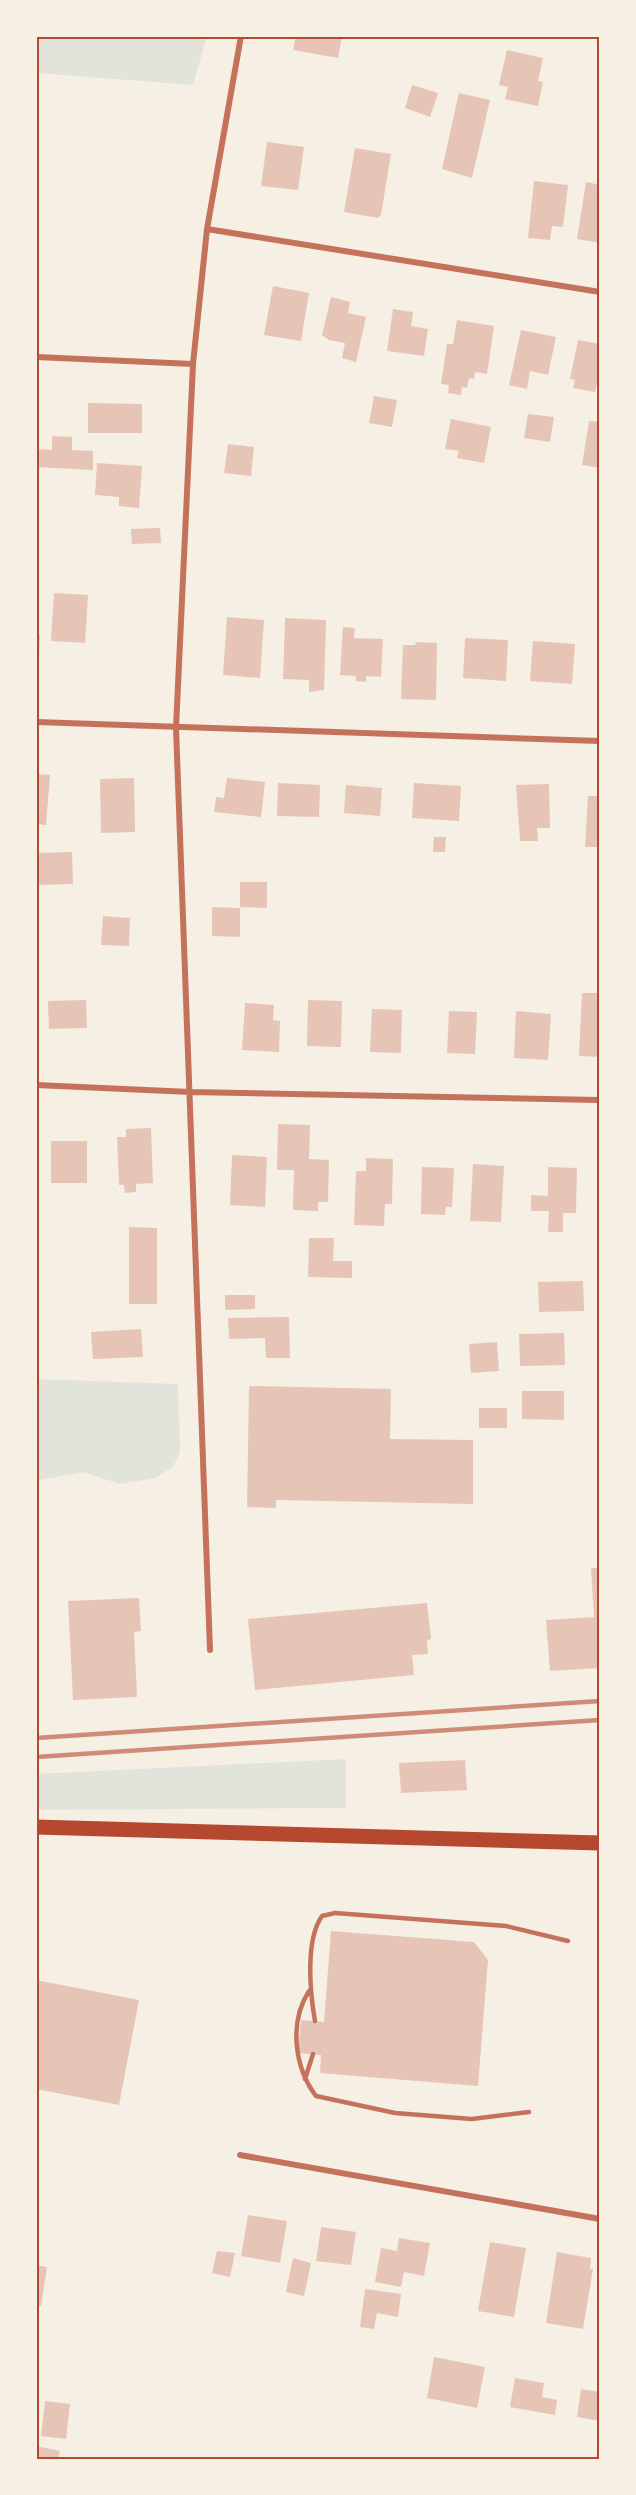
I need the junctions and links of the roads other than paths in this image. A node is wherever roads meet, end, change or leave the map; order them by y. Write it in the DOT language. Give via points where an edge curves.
graph roads {
  1 [pos="241,36"];
  2 [pos="207,228"];
  3 [pos="600,292"];
  4 [pos="36,357"];
  5 [pos="193,364"];
  6 [pos="36,722"];
  7 [pos="176,728"];
  8 [pos="600,741"];
  9 [pos="36,1085"];
  10 [pos="190,1092"];
  11 [pos="600,1101"];
  12 [pos="210,1650"];
  13 [pos="36,1827"];
  14 [pos="600,1843"];
  15 [pos="568,1941"];
  16 [pos="309,1991"];
  17 [pos="315,2021"];
  18 [pos="313,2054"];
  19 [pos="304,2081"];
  20 [pos="529,2112"];
  21 [pos="240,2155"];
  22 [pos="600,2219"];
  1 -- 2 [label="street"];
  2 -- 3 [label="street"];
  2 -- 5 [label="street"];
  4 -- 5 [label="street"];
  5 -- 7 [label="street"];
  6 -- 7 [label="street"];
  7 -- 8 [label="street"];
  7 -- 10 [label="street"];
  9 -- 10 [label="street"];
  10 -- 11 [label="street"];
  10 -- 12 [label="street"];
  13 -- 14 [label="main road"];
  15 -- 16 [label="lane" via="506,1926 335,1913 322,1916 315,1926"];
  16 -- 17 [label="lane"];
  16 -- 19 [label="lane" via="298,2014 297,2052"];
  18 -- 19 [label="lane"];
  19 -- 20 [label="lane" via="323,2099 395,2113 471,2119"];
  21 -- 22 [label="street"];
}
